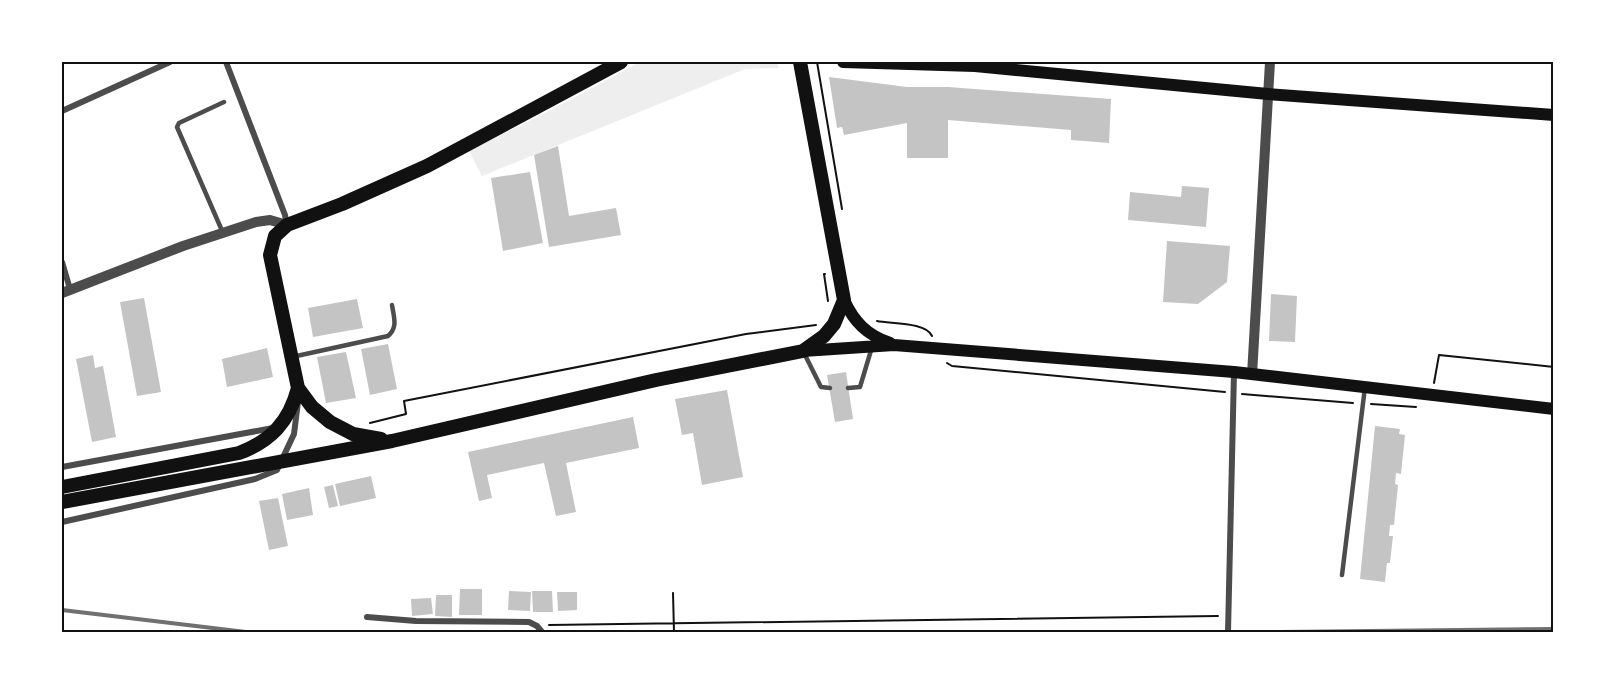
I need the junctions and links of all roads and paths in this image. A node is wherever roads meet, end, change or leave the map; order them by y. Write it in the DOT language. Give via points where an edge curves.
graph roads {
  1 [pos="170,62"];
  2 [pos="226,62"];
  3 [pos="621,62"];
  4 [pos="800,62"];
  5 [pos="817,62"];
  6 [pos="843,62"];
  7 [pos="1270,62"];
  8 [pos="981,64"];
  9 [pos="1268,94"];
  10 [pos="224,102"];
  11 [pos="62,111"];
  12 [pos="1554,115"];
  13 [pos="844,218"];
  14 [pos="287,225"];
  15 [pos="223,233"];
  16 [pos="62,262"];
  17 [pos="825,274"];
  18 [pos="66,291"];
  19 [pos="844,300"];
  20 [pos="392,305"];
  21 [pos="829,306"];
  22 [pos="873,320"];
  23 [pos="820,324"];
  24 [pos="894,345"];
  25 [pos="872,347"];
  26 [pos="937,348"];
  27 [pos="803,351"];
  28 [pos="292,357"];
  29 [pos="1234,372"];
  30 [pos="1252,375"];
  31 [pos="1365,387"];
  32 [pos="298,388"];
  33 [pos="830,388"];
  34 [pos="848,388"];
  35 [pos="1554,409"];
  36 [pos="279,427"];
  37 [pos="341,429"];
  38 [pos="392,441"];
  39 [pos="281,462"];
  40 [pos="62,468"];
  41 [pos="62,487"];
  42 [pos="62,502"];
  43 [pos="62,522"];
  44 [pos="1342,575"];
  45 [pos="673,593"];
  46 [pos="1228,616"];
  47 [pos="368,617"];
  48 [pos="674,624"];
  49 [pos="537,626"];
  50 [pos="542,633"];
  51 [pos="674,633"];
  52 [pos="1228,633"];
  1 -- 11 [label="street"];
  2 -- 14 [label="street"];
  3 -- 14 [label="main road" via="427,166"];
  4 -- 19 [label="main road"];
  5 -- 13 [label="path"];
  6 -- 8 [label="main road"];
  7 -- 9 [label="street"];
  8 -- 9 [label="main road"];
  9 -- 12 [label="main road"];
  9 -- 30 [label="street"];
  10 -- 15 [label="lane" via="177,127"];
  14 -- 15 [label="street" via="270,220"];
  14 -- 28 [label="main road" via="275,236 270,255"];
  15 -- 18 [label="street"];
  16 -- 18 [label="street"];
  17 -- 21 [label="path"];
  19 -- 24 [label="main road" via="856,322 878,339"];
  19 -- 27 [label="main road" via="834,324"];
  20 -- 28 [label="lane" via="396,325 388,336"];
  22 -- 26 [label="path" via="923,327 930,332"];
  23 -- 37 [label="path" via="746,334 404,401 406,414"];
  24 -- 25 [label="main road"];
  24 -- 26 [label="main road"];
  25 -- 27 [label="main road"];
  25 -- 34 [label="lane" via="860,387"];
  26 -- 29 [label="main road"];
  27 -- 33 [label="lane" via="821,387"];
  27 -- 38 [label="main road"];
  28 -- 32 [label="main road"];
  29 -- 30 [label="main road"];
  29 -- 46 [label="street"];
  30 -- 31 [label="main road"];
  31 -- 35 [label="main road"];
  31 -- 44 [label="lane"];
  32 -- 36 [label="main road"];
  32 -- 37 [label="main road" via="312,407"];
  32 -- 39 [label="street" via="297,423"];
  36 -- 40 [label="street"];
  36 -- 41 [label="main road" via="257,447 239,453"];
  37 -- 38 [label="main road"];
  38 -- 39 [label="main road"];
  39 -- 42 [label="main road"];
  39 -- 43 [label="street" via="277,470 255,478"];
  45 -- 48 [label="path"];
  46 -- 48 [label="path"];
  46 -- 52 [label="street"];
  47 -- 49 [label="street" via="529,622"];
  48 -- 49 [label="path"];
  48 -- 51 [label="path"];
  49 -- 50 [label="street"];
}
